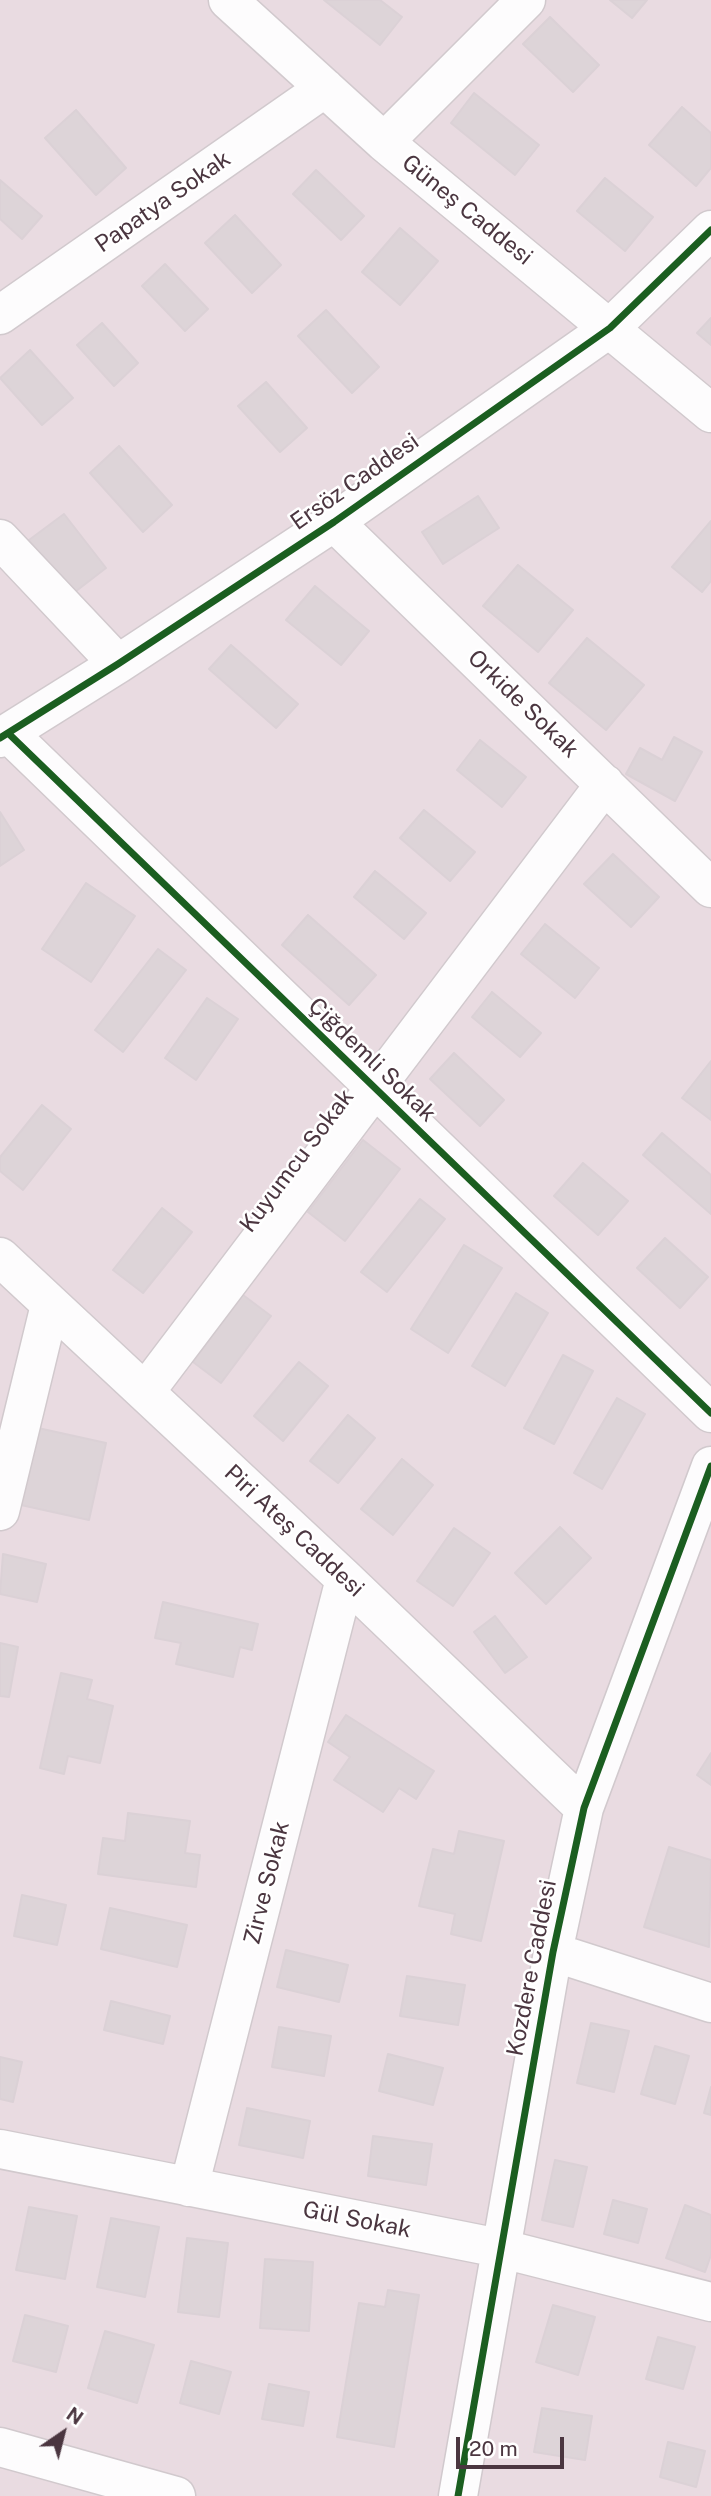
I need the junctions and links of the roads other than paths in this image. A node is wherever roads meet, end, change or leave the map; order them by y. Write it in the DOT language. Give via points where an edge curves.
graph roads {
  1 [pos="228,0"];
  2 [pos="526,0"];
  3 [pos="325,88"];
  4 [pos="384,142"];
  5 [pos="711,230"];
  6 [pos="0,315"];
  7 [pos="610,328"];
  8 [pos="711,413"];
  9 [pos="334,522"];
  10 [pos="0,540"];
  11 [pos="118,664"];
  12 [pos="4,735"];
  13 [pos="606,784"];
  14 [pos="711,888"];
  15 [pos="375,1090"];
  16 [pos="0,1258"];
  17 [pos="50,1305"];
  18 [pos="145,1392"];
  19 [pos="711,1413"];
  20 [pos="711,1466"];
  21 [pos="0,1511"];
  22 [pos="345,1578"];
  23 [pos="584,1808"];
  24 [pos="553,1952"];
  25 [pos="711,2003"];
  26 [pos="0,2149"];
  27 [pos="189,2187"];
  28 [pos="499,2248"];
  29 [pos="711,2302"];
  30 [pos="0,2447"];
  31 [pos="176,2496"];
  32 [pos="458,2496"];
  1 -- 3 [label="street, Güneş Caddesi"];
  2 -- 4 [label="street"];
  3 -- 4 [label="street, Güneş Caddesi"];
  3 -- 6 [label="street, Papatya Sokak"];
  4 -- 7 [label="street, Güneş Caddesi"];
  5 -- 7 [label="street, Ersöz Caddesi"];
  7 -- 8 [label="street, Güneş Caddesi"];
  7 -- 9 [label="street, Ersöz Caddesi"];
  9 -- 11 [label="street, Ersöz Caddesi"];
  9 -- 13 [label="street, Orkide Sokak"];
  10 -- 11 [label="street"];
  11 -- 12 [label="street, Ersöz Caddesi"];
  12 -- 15 [label="street, Çiğdemli Sokak"];
  13 -- 14 [label="street, Orkide Sokak"];
  13 -- 15 [label="street, Kuyumcu Sokak"];
  15 -- 18 [label="street, Kuyumcu Sokak"];
  15 -- 19 [label="street, Çiğdemli Sokak"];
  16 -- 17 [label="street, Piri Ateş Caddesi"];
  17 -- 18 [label="street, Piri Ateş Caddesi"];
  17 -- 21 [label="street"];
  18 -- 22 [label="street, Piri Ateş Caddesi"];
  20 -- 23 [label="street, Kozdere Caddesi"];
  22 -- 23 [label="street, Piri Ateş Caddesi"];
  22 -- 27 [label="street, Zirve Sokak"];
  23 -- 24 [label="street, Kozdere Caddesi"];
  24 -- 25 [label="street"];
  24 -- 28 [label="street, Kozdere Caddesi"];
  26 -- 27 [label="street, Gül Sokak"];
  27 -- 28 [label="street, Gül Sokak"];
  28 -- 29 [label="street, Gül Sokak"];
  28 -- 32 [label="street, Kozdere Caddesi"];
  30 -- 31 [label="street"];
}
